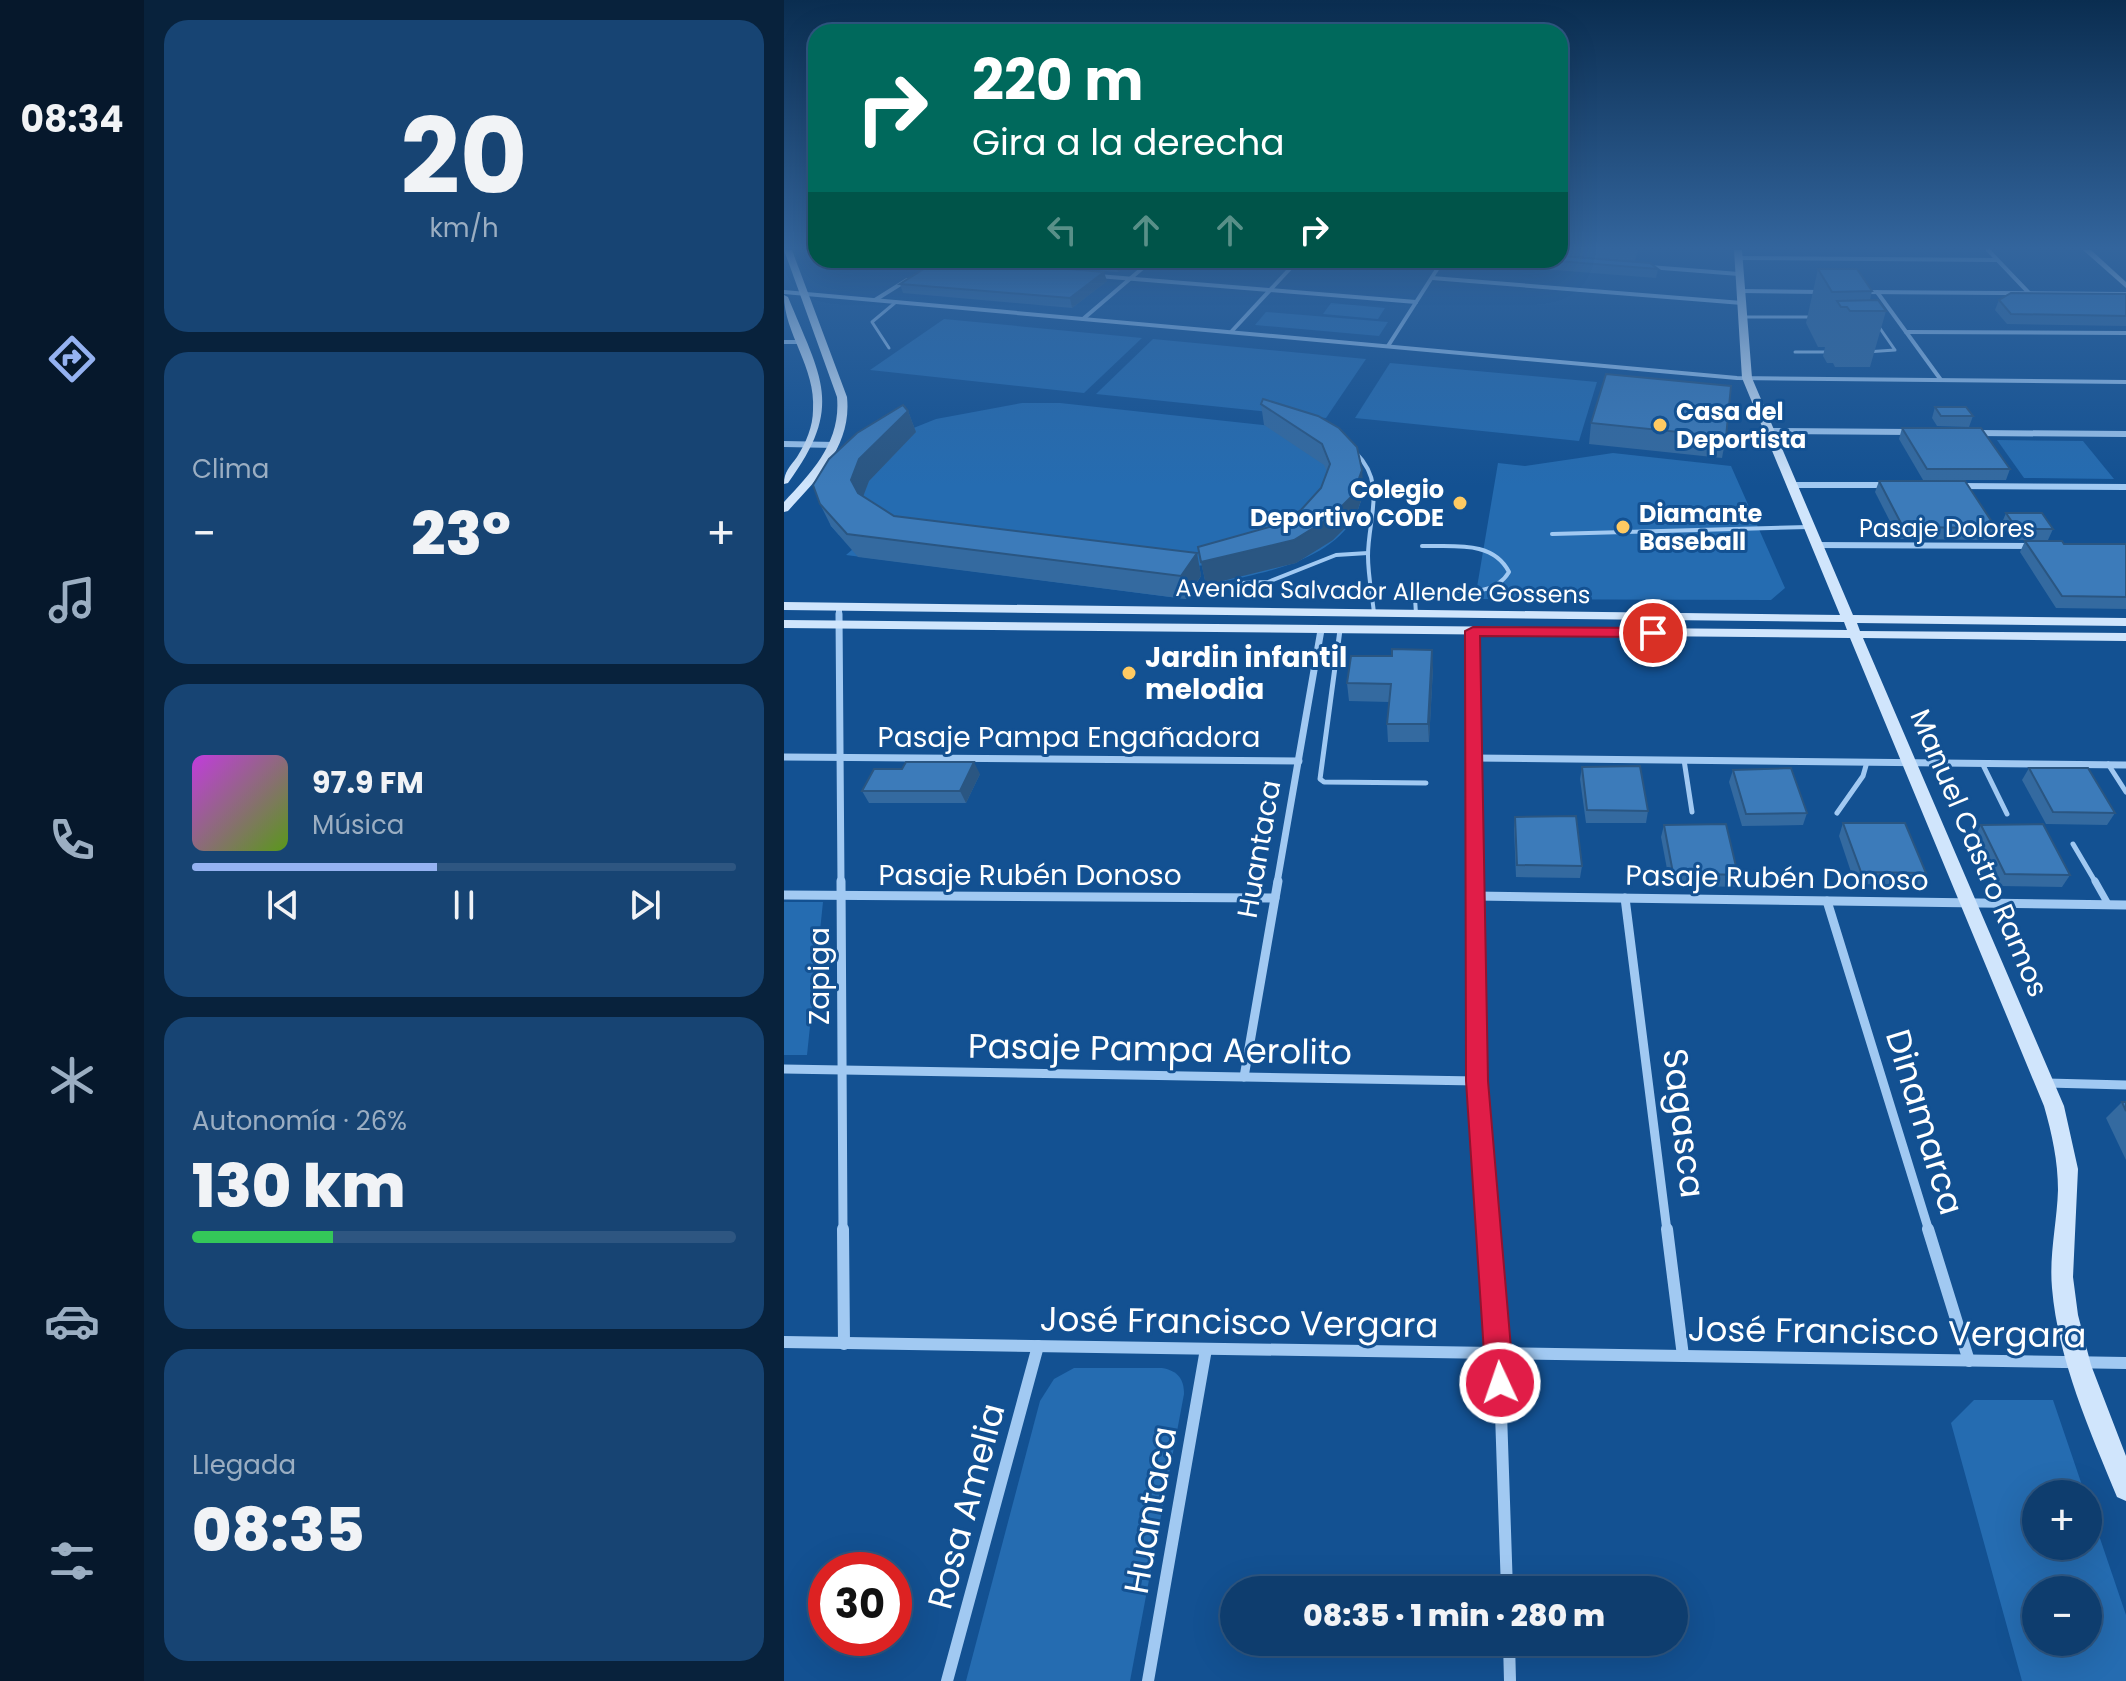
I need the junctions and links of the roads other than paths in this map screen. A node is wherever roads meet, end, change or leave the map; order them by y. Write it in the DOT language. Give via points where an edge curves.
graph roads {
  1 [pos="796,328"];
  2 [pos="816,328"];
  3 [pos="876,328"];
  4 [pos="1191,328"];
  5 [pos="1234,328"];
  6 [pos="1399,328"];
  7 [pos="1743,328"];
  8 [pos="1880,328"];
  9 [pos="1903,328"];
  10 [pos="1231,332"];
  11 [pos="1906,332"];
  12 [pos="2126,333"];
  13 [pos="784,342"];
  14 [pos="801,342"];
  15 [pos="1388,346"];
  16 [pos="889,348"];
  17 [pos="1795,352"];
  18 [pos="1836,352"];
  19 [pos="1864,352"];
  20 [pos="1747,378"];
  21 [pos="1941,380"];
  22 [pos="2126,382"];
  23 [pos="1768,431"];
  24 [pos="1924,432"];
  25 [pos="1970,433"];
  26 [pos="2126,434"];
  27 [pos="784,444"];
  28 [pos="810,445"];
  29 [pos="835,445"];
  30 [pos="1348,446"];
  31 [pos="784,481"];
  32 [pos="1790,485"];
  33 [pos="1886,485"];
  34 [pos="1950,486"];
  35 [pos="2126,487"];
  36 [pos="784,509"];
  37 [pos="1808,527"];
  38 [pos="1552,534"];
  39 [pos="1815,545"];
  40 [pos="1422,546"];
  41 [pos="2033,546"];
  42 [pos="1368,553"];
  43 [pos="1241,583"];
  44 [pos="784,606"];
  45 [pos="839,608"];
  46 [pos="1374,613"];
  47 [pos="1416,614"];
  48 [pos="2126,622"];
  49 [pos="784,624"];
  50 [pos="839,625"];
  51 [pos="1849,626"];
  52 [pos="1321,630"];
  53 [pos="1340,630"];
  54 [pos="1473,631"];
  55 [pos="2126,637"];
  56 [pos="784,757"];
  57 [pos="840,758"];
  58 [pos="1474,758"];
  59 [pos="1684,760"];
  60 [pos="1299,761"];
  61 [pos="1867,762"];
  62 [pos="1908,762"];
  63 [pos="1982,763"];
  64 [pos="2108,764"];
  65 [pos="2126,765"];
  66 [pos="1426,783"];
  67 [pos="2126,792"];
  68 [pos="1692,812"];
  69 [pos="1837,813"];
  70 [pos="2007,814"];
  71 [pos="2073,844"];
  72 [pos="784,895"];
  73 [pos="841,896"];
  74 [pos="1475,896"];
  75 [pos="1275,898"];
  76 [pos="1625,898"];
  77 [pos="1827,901"];
  78 [pos="1968,903"];
  79 [pos="2108,904"];
  80 [pos="2126,905"];
  81 [pos="784,1069"];
  82 [pos="842,1069"];
  83 [pos="1244,1077"];
  84 [pos="1477,1081"];
  85 [pos="2044,1083"];
  86 [pos="2126,1085"];
  87 [pos="784,1342"];
  88 [pos="844,1344"];
  89 [pos="1038,1346"];
  90 [pos="1206,1349"];
  91 [pos="1499,1354"];
  92 [pos="1683,1356"];
  93 [pos="1969,1361"];
  94 [pos="2079,1363"];
  95 [pos="2126,1363"];
  96 [pos="2126,1488"];
  97 [pos="1507,1576"];
  98 [pos="1509,1656"];
  99 [pos="947,1681"];
  100 [pos="1148,1681"];
  101 [pos="1510,1681"];
  1 -- 14 [label="main road"];
  2 -- 29 [label="main road" via="844,405"];
  3 -- 16 [label="lane"];
  4 -- 10 [label="street"];
  5 -- 10 [label="street"];
  6 -- 15 [label="street"];
  7 -- 20 [label="main road, Manuel Castro Ramos"];
  8 -- 19 [label="lane" via="1895,350"];
  9 -- 11 [label="street"];
  10 -- 15 [label="street"];
  11 -- 12 [label="street"];
  11 -- 21 [label="street"];
  13 -- 14 [label="street"];
  14 -- 28 [label="main road" via="821,405"];
  15 -- 20 [label="street"];
  17 -- 18 [label="lane"];
  20 -- 21 [label="street"];
  20 -- 23 [label="main road, Manuel Castro Ramos"];
  21 -- 22 [label="street"];
  23 -- 24 [label="street"];
  23 -- 32 [label="main road, Manuel Castro Ramos"];
  25 -- 26 [label="street"];
  27 -- 28 [label="street"];
  28 -- 29 [label="street"];
  28 -- 31 [label="main road"];
  29 -- 36 [label="main road"];
  30 -- 42 [label="lane" via="1365,460 1375,484"];
  32 -- 33 [label="street"];
  32 -- 37 [label="main road, Manuel Castro Ramos"];
  34 -- 35 [label="street"];
  37 -- 38 [label="lane"];
  37 -- 39 [label="main road, Manuel Castro Ramos"];
  39 -- 41 [label="street, Pasaje Dolores"];
  39 -- 51 [label="main road, Manuel Castro Ramos"];
  40 -- 47 [label="lane" via="1486,549 1503,560 1509,572 1497,587 1478,591 1421,589 1415,598"];
  42 -- 43 [label="lane" via="1336,555 1268,582"];
  42 -- 46 [label="lane"];
  44 -- 45 [label="main road, Avenida Salvador Allende Gossens"];
  45 -- 46 [label="main road, Avenida Salvador Allende Gossens"];
  45 -- 50 [label="street, Zapiga"];
  46 -- 47 [label="main road, Avenida Salvador Allende Gossens"];
  47 -- 51 [label="main road, Avenida Salvador Allende Gossens"];
  48 -- 51 [label="main road, Avenida Salvador Allende Gossens"];
  49 -- 50 [label="main road, Avenida Salvador Allende Gossens"];
  50 -- 52 [label="main road, Avenida Salvador Allende Gossens"];
  50 -- 57 [label="street, Zapiga"];
  51 -- 54 [label="main road, Avenida Salvador Allende Gossens"];
  51 -- 55 [label="main road, Avenida Salvador Allende Gossens"];
  51 -- 62 [label="main road, Manuel Castro Ramos"];
  52 -- 53 [label="main road, Avenida Salvador Allende Gossens"];
  52 -- 60 [label="street, Huantaca"];
  53 -- 54 [label="main road, Avenida Salvador Allende Gossens"];
  53 -- 66 [label="lane" via="1320,779"];
  54 -- 58 [label="street"];
  56 -- 57 [label="street, Pasaje Pampa Engañadora"];
  57 -- 60 [label="street, Pasaje Pampa Engañadora"];
  57 -- 73 [label="street, Zapiga"];
  58 -- 59 [label="street"];
  58 -- 74 [label="street"];
  59 -- 61 [label="street"];
  59 -- 68 [label="lane"];
  60 -- 75 [label="street, Huantaca"];
  61 -- 62 [label="street"];
  61 -- 69 [label="lane"];
  62 -- 63 [label="street"];
  62 -- 78 [label="main road, Manuel Castro Ramos"];
  63 -- 64 [label="street"];
  63 -- 70 [label="lane"];
  64 -- 65 [label="street"];
  64 -- 67 [label="lane"];
  71 -- 79 [label="lane"];
  72 -- 73 [label="street, Pasaje Rubén Donoso"];
  73 -- 75 [label="street, Pasaje Rubén Donoso"];
  73 -- 82 [label="street, Zapiga"];
  74 -- 76 [label="street, Pasaje Rubén Donoso"];
  74 -- 84 [label="street"];
  75 -- 83 [label="street, Huantaca"];
  76 -- 77 [label="street, Pasaje Rubén Donoso"];
  76 -- 92 [label="street, Sagasca"];
  77 -- 78 [label="street, Pasaje Rubén Donoso"];
  77 -- 93 [label="street, Dinamarca"];
  78 -- 79 [label="street, Pasaje Rubén Donoso"];
  78 -- 85 [label="main road, Manuel Castro Ramos"];
  79 -- 80 [label="street, Pasaje Rubén Donoso"];
  81 -- 82 [label="street, Pasaje Pampa Aerolito"];
  82 -- 83 [label="street, Pasaje Pampa Aerolito"];
  82 -- 88 [label="street, Zapiga"];
  83 -- 84 [label="street, Pasaje Pampa Aerolito"];
  84 -- 91 [label="street"];
  85 -- 86 [label="street"];
  85 -- 94 [label="main road, Manuel Castro Ramos" via="2066,1155 2063,1288"];
  87 -- 88 [label="street, José Francisco Vergara"];
  88 -- 89 [label="street, José Francisco Vergara"];
  89 -- 90 [label="street, José Francisco Vergara"];
  89 -- 99 [label="street, Rosa Amelia"];
  90 -- 91 [label="street, José Francisco Vergara"];
  90 -- 100 [label="street, Huantaca"];
  91 -- 92 [label="street, José Francisco Vergara"];
  91 -- 97 [label="street"];
  92 -- 93 [label="street, José Francisco Vergara"];
  93 -- 94 [label="street, José Francisco Vergara"];
  94 -- 95 [label="street, José Francisco Vergara"];
  94 -- 96 [label="main road, Manuel Castro Ramos"];
  98 -- 101 [label="street"];
}
